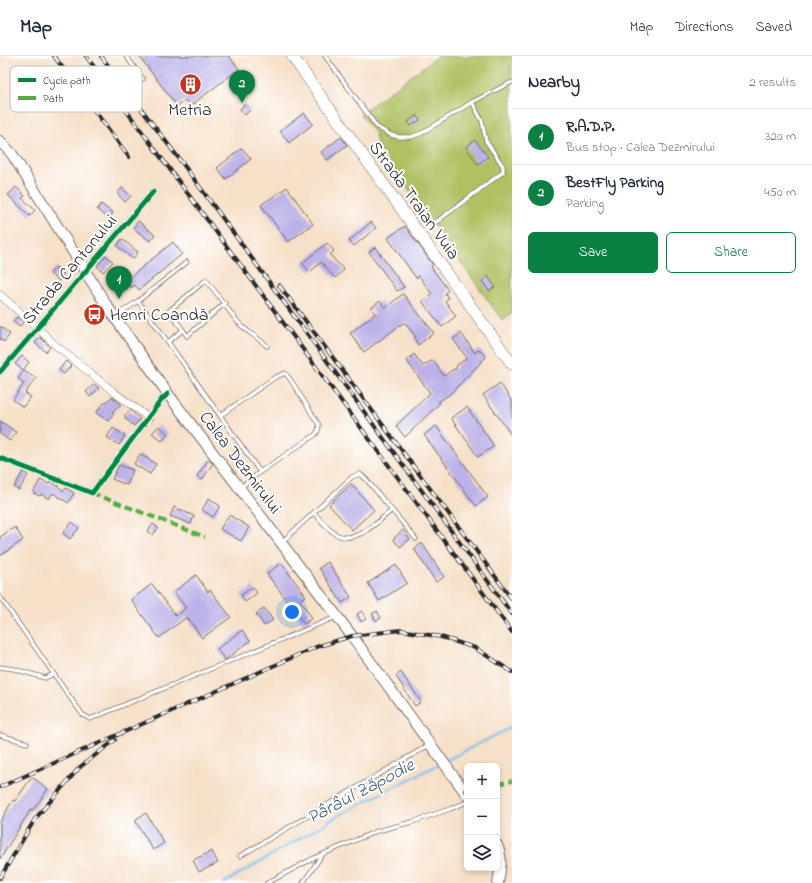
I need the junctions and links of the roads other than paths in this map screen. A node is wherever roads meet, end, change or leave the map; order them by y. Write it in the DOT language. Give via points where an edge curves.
graph roads {
  1 [pos="126,56"];
  2 [pos="292,56"];
  3 [pos="325,56"];
  4 [pos="133,66"];
  5 [pos="512,82"];
  6 [pos="472,102"];
  7 [pos="0,141"];
  8 [pos="152,192"];
  9 [pos="419,234"];
  10 [pos="187,262"];
  11 [pos="86,272"];
  12 [pos="0,295"];
  13 [pos="138,301"];
  14 [pos="225,303"];
  15 [pos="115,316"];
  16 [pos="38,328"];
  17 [pos="183,330"];
  18 [pos="168,342"];
  19 [pos="267,346"];
  20 [pos="512,364"];
  21 [pos="0,372"];
  22 [pos="168,394"];
  23 [pos="221,415"];
  24 [pos="149,418"];
  25 [pos="0,458"];
  26 [pos="260,472"];
  27 [pos="240,488"];
  28 [pos="392,510"];
  29 [pos="314,513"];
  30 [pos="416,539"];
  31 [pos="281,543"];
  32 [pos="0,597"];
  33 [pos="338,617"];
  34 [pos="0,667"];
  35 [pos="54,674"];
  36 [pos="0,735"];
  37 [pos="27,743"];
  38 [pos="431,746"];
  39 [pos="464,792"];
  40 [pos="464,803"];
  41 [pos="323,854"];
  42 [pos="240,856"];
  43 [pos="500,858"];
  44 [pos="500,871"];
  45 [pos="500,871"];
  46 [pos="267,883"];
  47 [pos="303,883"];
  48 [pos="498,883"];
  1 -- 4 [label="lane"];
  2 -- 9 [label="main road, Strada Traian Vuia"];
  3 -- 6 [label="lane" via="377,127 391,135 411,137 422,133"];
  5 -- 6 [label="lane"];
  6 -- 9 [label="lane" via="482,121 486,141 503,166 503,172"];
  7 -- 11 [label="main road, Calea Dezmirului" via="12,154"];
  8 -- 11 [label="street, Strada Cantonului"];
  9 -- 20 [label="main road, Strada Traian Vuia"];
  10 -- 13 [label="lane"];
  11 -- 15 [label="main road, Calea Dezmirului"];
  11 -- 16 [label="street, Strada Cantonului"];
  12 -- 16 [label="street"];
  13 -- 15 [label="lane"];
  13 -- 18 [label="lane"];
  14 -- 17 [label="lane" via="187,336"];
  14 -- 17 [label="lane" via="206,280 169,311"];
  14 -- 19 [label="lane" via="238,322"];
  15 -- 22 [label="main road, Calea Dezmirului"];
  16 -- 21 [label="street, Strada Cantonului"];
  16 -- 24 [label="street" via="54,344"];
  17 -- 18 [label="lane"];
  18 -- 23 [label="lane"];
  22 -- 24 [label="street"];
  22 -- 27 [label="main road, Calea Dezmirului"];
  23 -- 26 [label="lane"];
  23 -- 26 [label="lane" via="274,378 285,373 290,379 319,425 318,431"];
  24 -- 25 [label="street" via="92,493"];
  26 -- 27 [label="lane"];
  27 -- 31 [label="main road, Calea Dezmirului"];
  28 -- 29 [label="lane" via="364,533 354,536 335,534"];
  28 -- 29 [label="lane" via="360,474 352,477"];
  28 -- 30 [label="lane"];
  29 -- 31 [label="lane"];
  31 -- 33 [label="main road, Calea Dezmirului"];
  32 -- 35 [label="lane"];
  33 -- 35 [label="lane" via="90,719 83,715"];
  33 -- 38 [label="main road, Calea Dezmirului"];
  34 -- 35 [label="lane" via="45,678"];
  36 -- 37 [label="lane"];
  38 -- 39 [label="main road, Calea Dezmirului"];
  38 -- 42 [label="lane"];
  40 -- 41 [label="lane" via="450,810 377,831"];
  41 -- 46 [label="lane"];
  41 -- 47 [label="lane"];
  43 -- 45 [label="main road"];
  44 -- 48 [label="main road"];
}
